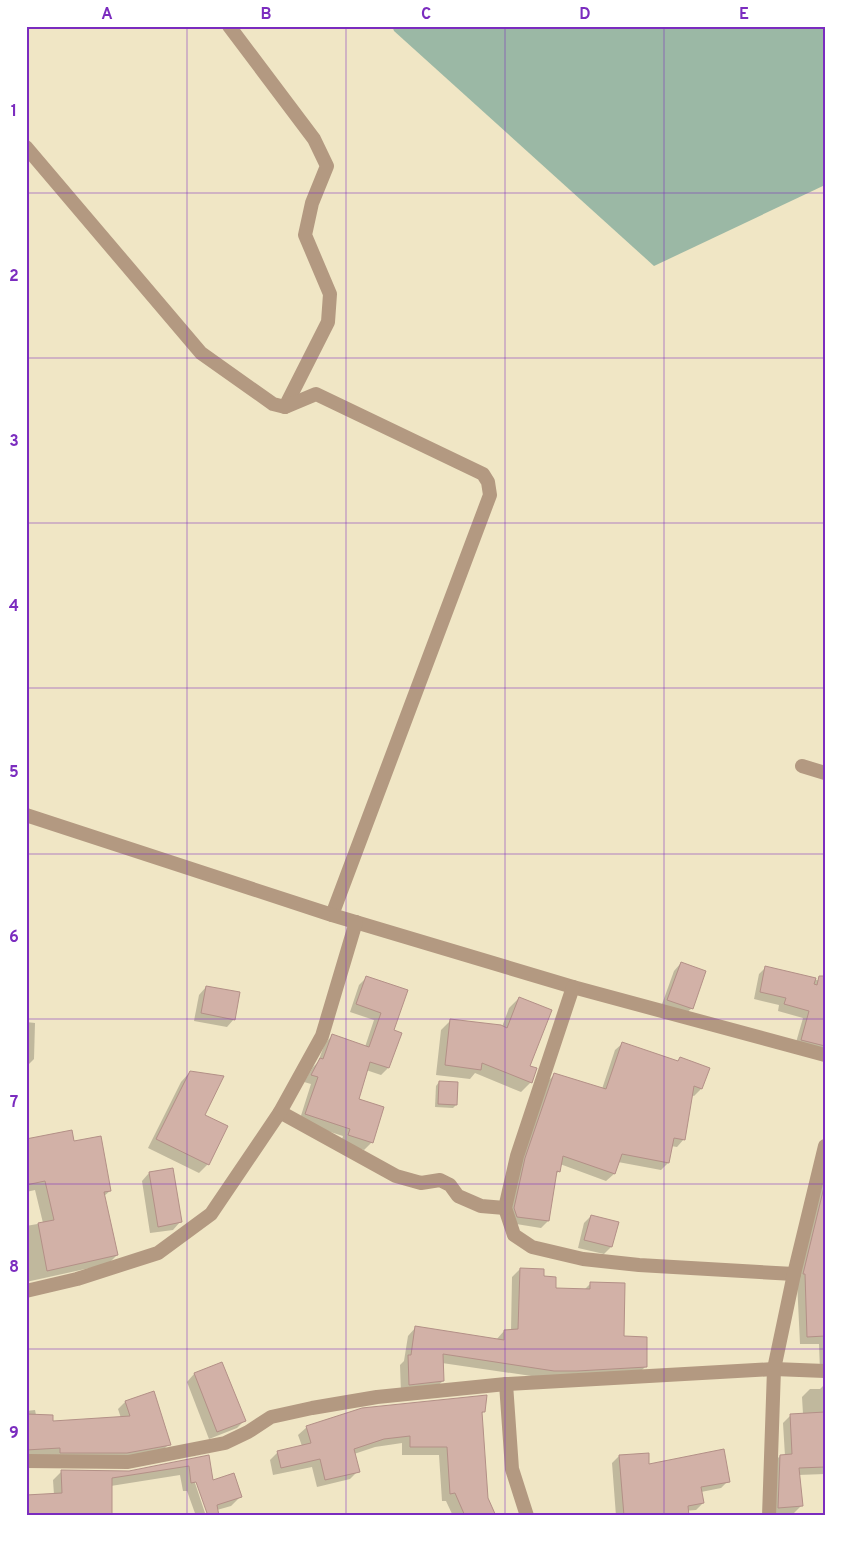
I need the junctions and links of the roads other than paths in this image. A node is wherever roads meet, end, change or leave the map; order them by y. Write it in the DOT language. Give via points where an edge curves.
graph roads {
  1 [pos="229,26"];
  2 [pos="26,147"];
  3 [pos="285,407"];
  4 [pos="802,766"];
  5 [pos="825,773"];
  6 [pos="26,816"];
  7 [pos="332,915"];
  8 [pos="356,922"];
  9 [pos="573,987"];
  10 [pos="825,1055"];
  11 [pos="280,1112"];
  12 [pos="825,1146"];
  13 [pos="505,1208"];
  14 [pos="794,1274"];
  15 [pos="26,1291"];
  16 [pos="774,1369"];
  17 [pos="825,1371"];
  18 [pos="506,1384"];
  19 [pos="26,1461"];
  20 [pos="526,1516"];
  21 [pos="768,1516"];
  1 -- 3 [label="street" via="314,139 327,166 312,203 305,236 330,294 328,322"];
  2 -- 3 [label="street" via="201,353 273,404"];
  3 -- 7 [label="street" via="316,394 327,398 483,474 490,495"];
  4 -- 5 [label="street"];
  6 -- 7 [label="street"];
  7 -- 8 [label="street"];
  8 -- 9 [label="street"];
  8 -- 11 [label="street" via="322,1036"];
  9 -- 10 [label="street"];
  9 -- 13 [label="street" via="517,1156"];
  11 -- 13 [label="street" via="396,1176 420,1183 440,1180 450,1185 458,1196 481,1206"];
  11 -- 15 [label="street" via="211,1214 158,1253 77,1279"];
  12 -- 14 [label="street"];
  13 -- 14 [label="street" via="514,1235 532,1248 583,1259 639,1265"];
  14 -- 16 [label="street"];
  16 -- 17 [label="street"];
  16 -- 18 [label="street"];
  16 -- 21 [label="street"];
  18 -- 19 [label="street" via="377,1397 312,1408 271,1417 225,1443 128,1462"];
  18 -- 20 [label="street" via="512,1469"];
}
